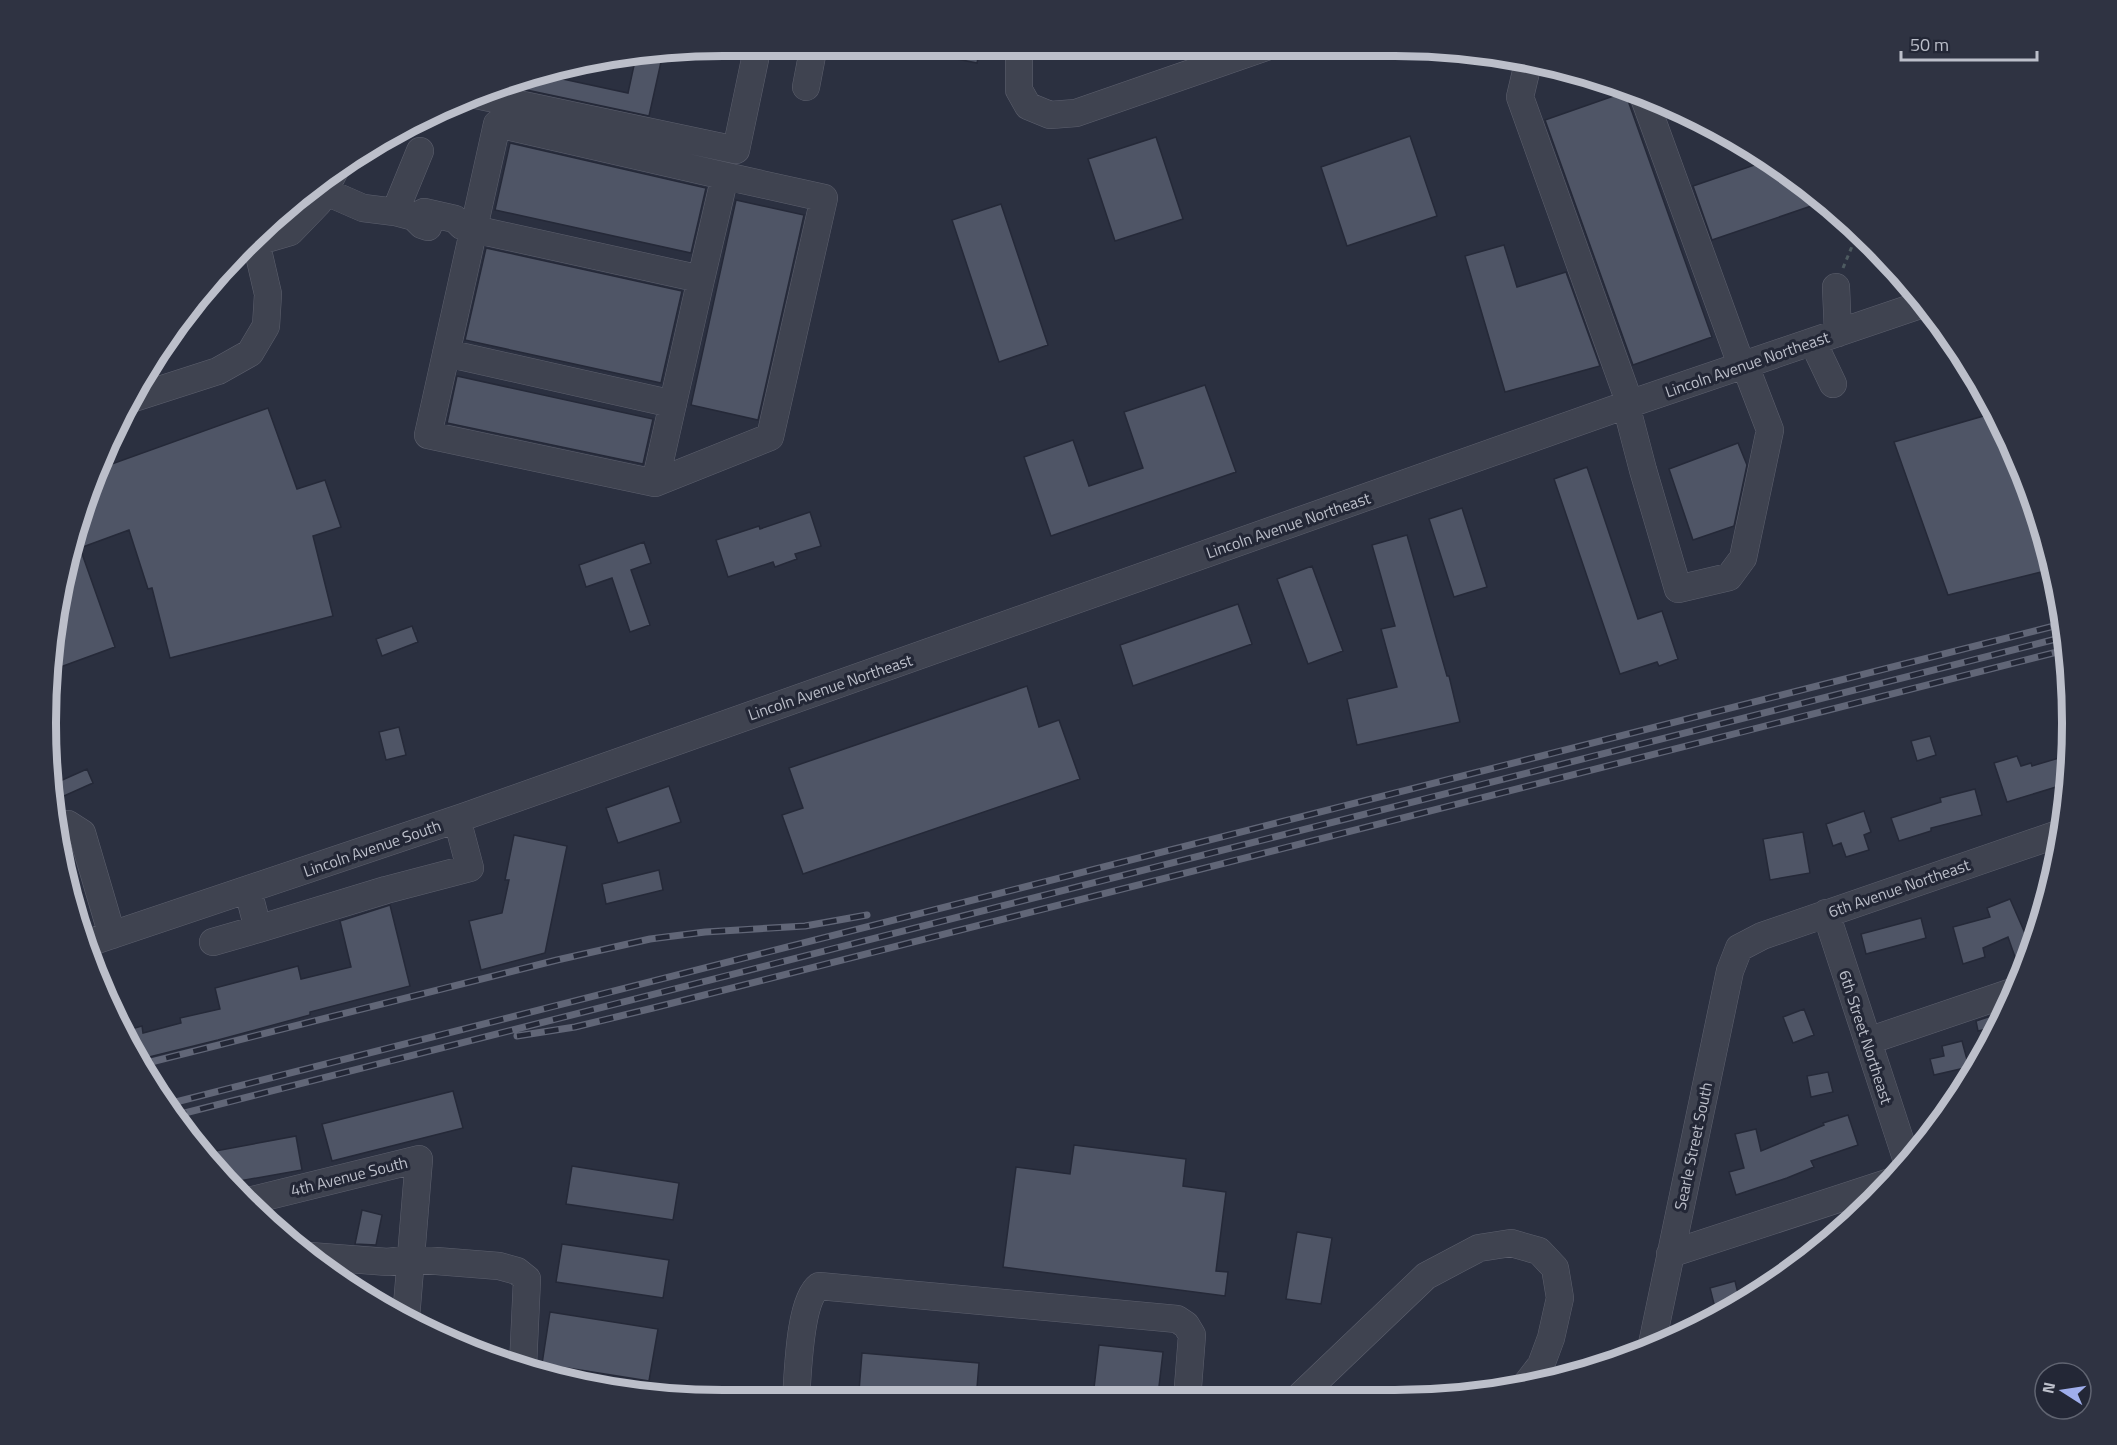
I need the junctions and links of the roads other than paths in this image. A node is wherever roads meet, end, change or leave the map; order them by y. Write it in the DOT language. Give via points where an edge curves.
graph roads {
  1 [pos="756,56"];
  2 [pos="812,56"];
  3 [pos="1019,56"];
  4 [pos="1240,56"];
  5 [pos="1527,68"];
  6 [pos="806,87"];
  7 [pos="490,98"];
  8 [pos="1647,105"];
  9 [pos="420,151"];
  10 [pos="725,176"];
  11 [pos="327,185"];
  12 [pos="324,191"];
  13 [pos="405,214"];
  14 [pos="467,228"];
  15 [pos="264,239"];
  16 [pos="256,246"];
  17 [pos="701,279"];
  18 [pos="1836,287"];
  19 [pos="1916,306"];
  20 [pos="1825,338"];
  21 [pos="446,354"];
  22 [pos="1743,366"];
  23 [pos="1833,384"];
  24 [pos="141,396"];
  25 [pos="673,404"];
  26 [pos="1628,405"];
  27 [pos="655,483"];
  28 [pos="655,749"];
  29 [pos="457,819"];
  30 [pos="63,824"];
  31 [pos="2052,836"];
  32 [pos="374,847"];
  33 [pos="248,890"];
  34 [pos="386,890"];
  35 [pos="1826,913"];
  36 [pos="258,929"];
  37 [pos="100,939"];
  38 [pos="213,942"];
  39 [pos="1739,948"];
  40 [pos="2003,995"];
  41 [pos="1868,1041"];
  42 [pos="1904,1152"];
  43 [pos="1872,1188"];
  44 [pos="256,1199"];
  45 [pos="1670,1254"];
  46 [pos="323,1257"];
  47 [pos="411,1259"];
  48 [pos="407,1310"];
  49 [pos="1653,1338"];
  50 [pos="523,1359"];
  51 [pos="1533,1375"];
  52 [pos="797,1390"];
  53 [pos="1188,1390"];
  54 [pos="1306,1390"];
  1 -- 7 [label="street" via="736,150"];
  2 -- 6 [label="street"];
  3 -- 4 [label="street" via="1019,90 1028,106 1050,115 1077,113"];
  5 -- 26 [label="street" via="1520,97"];
  8 -- 22 [label="street"];
  9 -- 13 [label="street"];
  10 -- 14 [label="street" via="497,124"];
  10 -- 17 [label="street"];
  10 -- 27 [label="street" via="824,198 770,437"];
  11 -- 12 [label="street"];
  12 -- 13 [label="street" via="363,208"];
  12 -- 15 [label="street" via="318,203 290,232"];
  13 -- 14 [label="street" via="422,225 452,233"];
  14 -- 17 [label="street"];
  14 -- 21 [label="street"];
  16 -- 24 [label="street" via="268,294 266,326 250,353 218,371"];
  17 -- 25 [label="street"];
  18 -- 20 [label="street"];
  19 -- 20 [label="street, Lincoln Avenue Northeast"];
  20 -- 22 [label="street, Lincoln Avenue Northeast"];
  20 -- 23 [label="street"];
  21 -- 25 [label="street"];
  21 -- 27 [label="street" via="428,435"];
  22 -- 26 [label="street, Lincoln Avenue Northeast"];
  22 -- 26 [label="street" via="1770,430 1743,558 1729,577 1678,589"];
  25 -- 27 [label="street"];
  26 -- 28 [label="street, Lincoln Avenue Northeast"];
  28 -- 29 [label="street, Lincoln Avenue South"];
  29 -- 32 [label="street, Lincoln Avenue South"];
  29 -- 34 [label="street" via="470,868"];
  30 -- 37 [label="street" via="81,833"];
  31 -- 35 [label="street, 6th Avenue Northeast"];
  32 -- 33 [label="street, Lincoln Avenue South"];
  32 -- 34 [label="street"];
  33 -- 36 [label="street"];
  33 -- 37 [label="street, Lincoln Avenue South"];
  34 -- 36 [label="street"];
  35 -- 39 [label="street, 6th Avenue Northeast"];
  35 -- 41 [label="street, 6th Street Northeast"];
  36 -- 38 [label="street"];
  39 -- 45 [label="street, Searle Street South" via="1728,982"];
  40 -- 41 [label="street"];
  41 -- 42 [label="street, 6th Street Northeast"];
  43 -- 45 [label="street"];
  44 -- 47 [label="street, 4th Avenue South" via="419,1159"];
  45 -- 49 [label="street, Searle Street South"];
  46 -- 47 [label="street" via="388,1262"];
  47 -- 48 [label="street"];
  47 -- 50 [label="street" via="499,1266 517,1271 527,1279"];
  51 -- 54 [label="street" via="1551,1338 1560,1298 1555,1268 1539,1251 1511,1243 1479,1248 1426,1276"];
  52 -- 53 [label="street" via="804,1315 813,1291 819,1286 1177,1319 1192,1335"];
}
